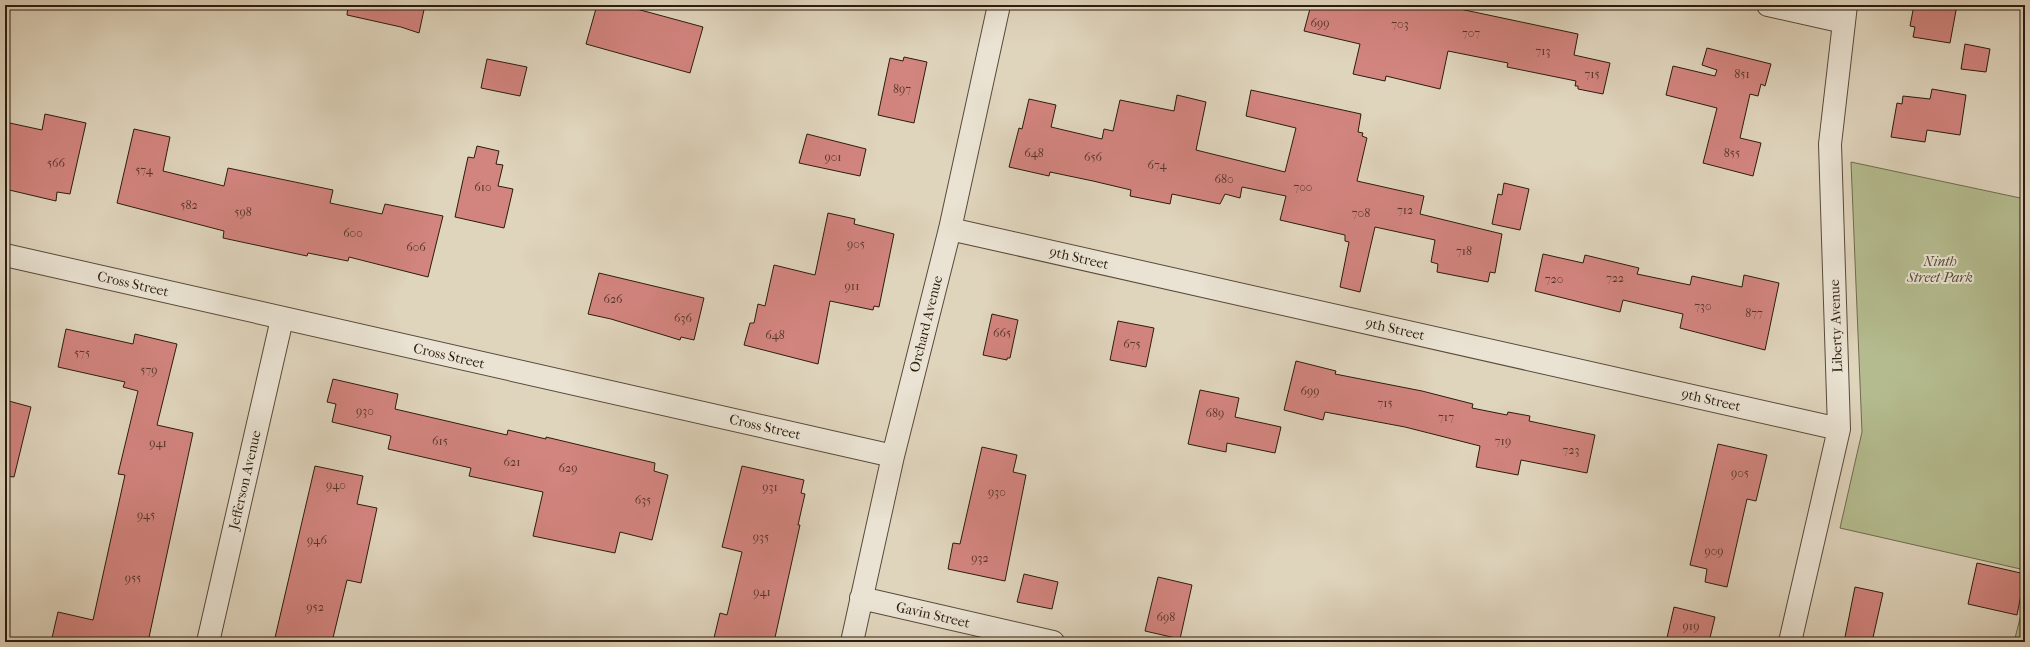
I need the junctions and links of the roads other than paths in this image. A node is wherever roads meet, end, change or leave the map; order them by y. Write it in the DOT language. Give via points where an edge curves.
graph roads {
  1 [pos="999,5"];
  2 [pos="1768,5"];
  3 [pos="1845,14"];
  4 [pos="950,229"];
  5 [pos="5,255"];
  6 [pos="282,319"];
  7 [pos="1839,429"];
  8 [pos="893,456"];
  9 [pos="860,598"];
  10 [pos="208,642"];
  11 [pos="852,642"];
  12 [pos="1052,642"];
  13 [pos="1790,642"];
  1 -- 4 [label="street, Orchard Avenue"];
  2 -- 3 [label="street"];
  3 -- 7 [label="street, Liberty Avenue" via="1830,144"];
  4 -- 7 [label="street, 9th Street"];
  4 -- 8 [label="street, Orchard Avenue"];
  5 -- 6 [label="street, Cross Street"];
  6 -- 8 [label="street, Cross Street"];
  6 -- 10 [label="street, Jefferson Avenue"];
  7 -- 13 [label="street, Liberty Avenue"];
  8 -- 9 [label="street, Orchard Avenue"];
  9 -- 11 [label="street, Orchard Avenue"];
  9 -- 12 [label="street, Gavin Street"];
}
